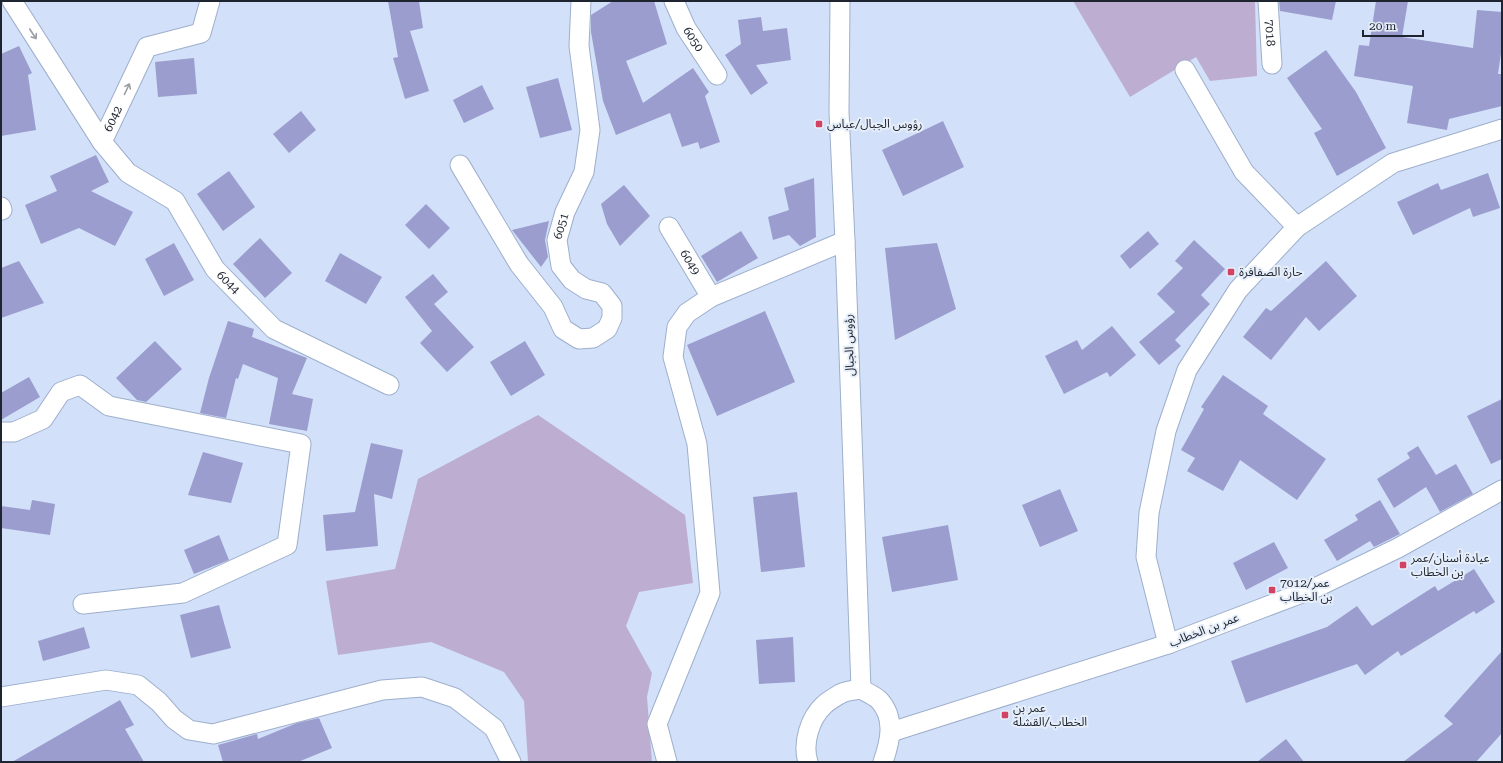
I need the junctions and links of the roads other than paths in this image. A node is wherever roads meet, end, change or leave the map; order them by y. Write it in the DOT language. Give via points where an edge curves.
graph roads {
  1 [pos="12,1"];
  2 [pos="210,1"];
  3 [pos="581,1"];
  4 [pos="674,1"];
  5 [pos="840,1"];
  6 [pos="1268,1"];
  7 [pos="1272,64"];
  8 [pos="1185,70"];
  9 [pos="717,75"];
  10 [pos="1502,129"];
  11 [pos="102,142"];
  12 [pos="460,165"];
  13 [pos="669,227"];
  14 [pos="1297,227"];
  15 [pos="845,241"];
  16 [pos="711,297"];
  17 [pos="389,385"];
  18 [pos="1,432"];
  19 [pos="1502,490"];
  20 [pos="83,604"];
  21 [pos="1168,644"];
  22 [pos="861,689"];
  23 [pos="1,697"];
  24 [pos="891,732"];
  25 [pos="511,762"];
  26 [pos="667,762"];
  27 [pos="808,762"];
  28 [pos="883,762"];
  1 -- 11 [label="street, 6042, one-way"];
  11 -- 2 [label="street, 6042, one-way" via="147,48 201,33"];
  3 -- 12 [label="street, 6051" via="579,46 590,130 584,172 565,212 557,240 562,266 572,280 586,289 602,293 612,306 612,318 607,329 593,338 579,339 563,329 553,307 519,264"];
  4 -- 9 [label="street, 6050" via="686,28"];
  5 -- 15 [label="street, رؤوس الجبال" via="839,112"];
  6 -- 7 [label="street, 7018"];
  8 -- 14 [label="street" via="1244,172"];
  10 -- 14 [label="street" via="1393,163"];
  11 -- 17 [label="street, 6044" via="128,173 175,201 215,269 274,329"];
  13 -- 16 [label="street, 6049"];
  14 -- 21 [label="street" via="1238,290 1187,370 1166,431 1149,514 1146,557"];
  15 -- 16 [label="street"];
  15 -- 22 [label="street, رؤوس الجبال"];
  16 -- 26 [label="street" via="687,313 677,327 673,357 697,444 710,593 657,724"];
  18 -- 20 [label="street" via="14,432 42,419 61,392 80,385 109,406 301,444 287,545 183,593"];
  19 -- 21 [label="street, عمر بن الخطاب" via="1398,548 1315,588"];
  21 -- 24 [label="street, عمر بن الخطاب"];
  22 -- 24 [label="street" via="879,700 887,712"];
  22 -- 27 [label="street" via="841,694 824,705 812,721 806,738"];
  23 -- 25 [label="street" via="106,680 138,685 189,730 213,734 382,690 422,687 455,698 494,728"];
  24 -- 28 [label="street"];
}
